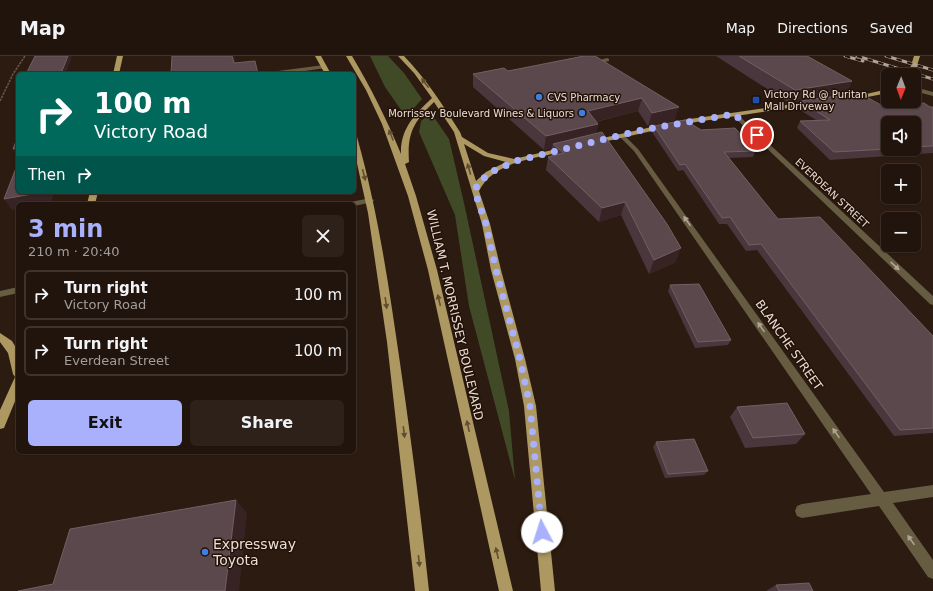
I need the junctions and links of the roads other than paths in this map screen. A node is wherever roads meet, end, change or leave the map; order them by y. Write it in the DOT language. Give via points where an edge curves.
graph roads {
  1 [pos="120,56"];
  2 [pos="318,56"];
  3 [pos="349,56"];
  4 [pos="401,56"];
  5 [pos="917,56"];
  6 [pos="607,60"];
  7 [pos="584,65"];
  8 [pos="324,67"];
  9 [pos="913,68"];
  10 [pos="116,72"];
  11 [pos="286,72"];
  12 [pos="327,72"];
  13 [pos="921,91"];
  14 [pos="881,92"];
  15 [pos="933,94"];
  16 [pos="435,98"];
  17 [pos="842,99"];
  18 [pos="819,102"];
  19 [pos="734,114"];
  20 [pos="621,135"];
  21 [pos="461,140"];
  22 [pos="584,144"];
  23 [pos="356,145"];
  24 [pos="568,148"];
  25 [pos="516,161"];
  26 [pos="408,180"];
  27 [pos="475,192"];
  28 [pos="370,200"];
  29 [pos="356,204"];
  30 [pos="16,290"];
  31 [pos="0,294"];
  32 [pos="933,302"];
  33 [pos="0,337"];
  34 [pos="16,358"];
  35 [pos="16,386"];
  36 [pos="0,424"];
  37 [pos="933,492"];
  38 [pos="882,499"];
  39 [pos="802,511"];
  40 [pos="933,572"];
  41 [pos="422,591"];
  42 [pos="506,591"];
  43 [pos="548,591"];
  1 -- 10 [label="main road"];
  2 -- 8 [label="main road"];
  26 -- 3 [label="main road, WILLIAM T. MORRISSEY BOULEVARD, one-way" via="378,107"];
  16 -- 4 [label="main road, one-way"];
  5 -- 9 [label="main road"];
  6 -- 7 [label="street"];
  8 -- 11 [label="street"];
  8 -- 12 [label="main road"];
  13 -- 15 [label="street"];
  14 -- 17 [label="main road"];
  16 -- 21 [label="main road"];
  16 -- 26 [label="main road" via="415,117 406,132 405,161"];
  18 -- 19 [label="main road"];
  19 -- 20 [label="main road"];
  19 -- 32 [label="street, EVERDEAN STREET, one-way"];
  20 -- 22 [label="main road"];
  38 -- 20 [label="street, BLANCHE STREET, one-way" via="636,150"];
  21 -- 25 [label="main road" via="486,155"];
  27 -- 21 [label="main road, one-way"];
  23 -- 28 [label="main road, one-way"];
  24 -- 25 [label="main road"];
  25 -- 27 [label="main road" via="486,175 477,185"];
  42 -- 26 [label="main road, WILLIAM T. MORRISSEY BOULEVARD, one-way" via="432,267"];
  27 -- 43 [label="main road" via="486,224 530,406"];
  28 -- 29 [label="street"];
  28 -- 41 [label="main road, one-way" via="380,255"];
  30 -- 31 [label="street"];
  33 -- 34 [label="main road" via="8,342"];
  35 -- 36 [label="main road"];
  37 -- 38 [label="street"];
  38 -- 39 [label="street"];
  40 -- 38 [label="street, BLANCHE STREET, one-way"];
}
